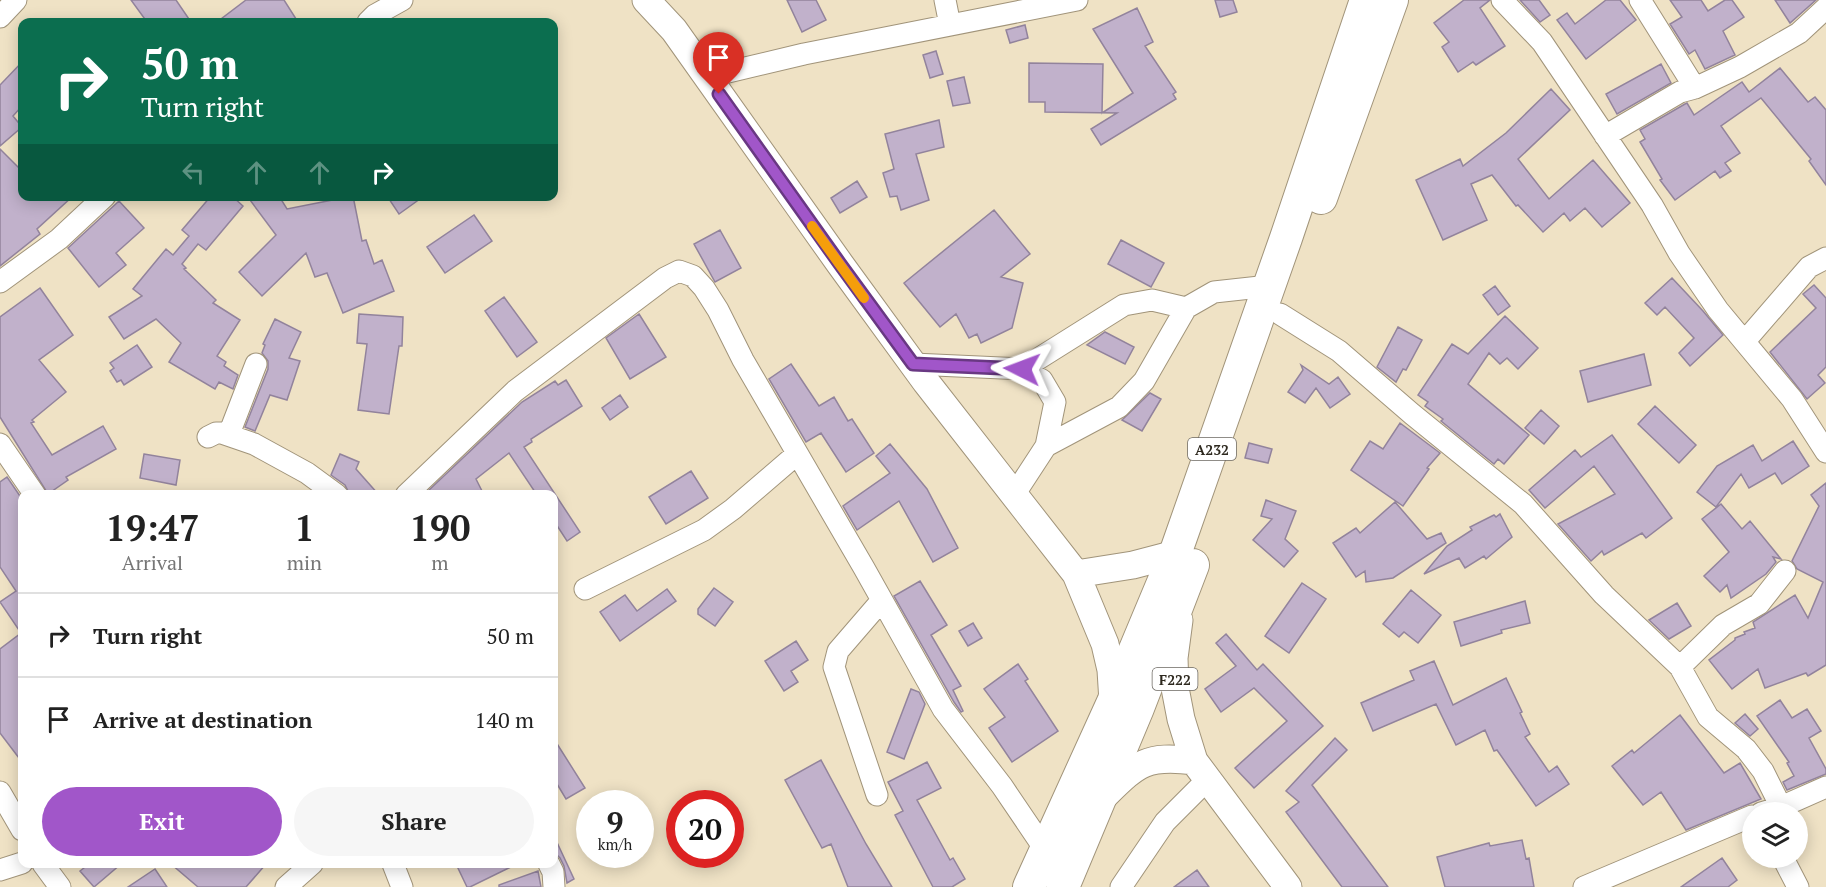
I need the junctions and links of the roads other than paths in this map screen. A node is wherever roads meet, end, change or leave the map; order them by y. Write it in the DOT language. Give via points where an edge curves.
graph roads {
  1 [pos="16,0"];
  2 [pos="402,0"];
  3 [pos="646,0"];
  4 [pos="945,0"];
  5 [pos="1077,0"];
  6 [pos="1366,0"];
  7 [pos="1392,0"];
  8 [pos="1502,0"];
  9 [pos="1640,0"];
  10 [pos="1826,8"];
  11 [pos="0,17"];
  12 [pos="372,18"];
  13 [pos="950,25"];
  14 [pos="707,77"];
  15 [pos="1695,88"];
  16 [pos="1605,136"];
  17 [pos="100,201"];
  18 [pos="1826,258"];
  19 [pos="0,282"];
  20 [pos="1275,300"];
  21 [pos="1186,308"];
  22 [pos="1745,341"];
  23 [pos="256,364"];
  24 [pos="913,364"];
  25 [pos="1022,369"];
  26 [pos="0,444"];
  27 [pos="1047,446"];
  28 [pos="1826,452"];
  29 [pos="797,454"];
  30 [pos="32,490"];
  31 [pos="330,490"];
  32 [pos="411,490"];
  33 [pos="1014,495"];
  34 [pos="1175,554"];
  35 [pos="1785,571"];
  36 [pos="1076,574"];
  37 [pos="585,589"];
  38 [pos="1182,596"];
  39 [pos="882,600"];
  40 [pos="1680,668"];
  41 [pos="1113,702"];
  42 [pos="1201,770"];
  43 [pos="1826,788"];
  44 [pos="0,792"];
  45 [pos="877,795"];
  46 [pos="1099,801"];
  47 [pos="1778,802"];
  48 [pos="1793,802"];
  49 [pos="1742,820"];
  50 [pos="18,823"];
  51 [pos="1046,851"];
  52 [pos="18,864"];
  53 [pos="46,868"];
  54 [pos="307,868"];
  55 [pos="395,868"];
  56 [pos="552,868"];
  57 [pos="1788,868"];
  58 [pos="0,870"];
  59 [pos="60,887"];
  60 [pos="286,887"];
  61 [pos="402,887"];
  62 [pos="554,887"];
  63 [pos="1029,887"];
  64 [pos="1063,887"];
  65 [pos="1121,887"];
  66 [pos="1288,887"];
  67 [pos="1584,887"];
  68 [pos="1798,887"];
  1 -- 11 [label="street"];
  2 -- 12 [label="street"];
  3 -- 14 [label="main road" via="674,30"];
  4 -- 13 [label="street"];
  5 -- 13 [label="street"];
  6 -- 20 [label="highway, A232"];
  7 -- 20 [label="highway, A232"];
  8 -- 16 [label="street" via="1542,42"];
  9 -- 15 [label="street"];
  10 -- 15 [label="street" via="1799,33"];
  13 -- 14 [label="street"];
  14 -- 24 [label="main road"];
  15 -- 16 [label="street" via="1680,92"];
  16 -- 22 [label="street" via="1679,253"];
  17 -- 19 [label="street" via="59,239"];
  18 -- 22 [label="street" via="1809,267"];
  20 -- 21 [label="street" via="1214,292"];
  20 -- 34 [label="highway, A232"];
  20 -- 38 [label="highway, A232" via="1211,518"];
  20 -- 40 [label="street" via="1523,504 1604,595"];
  21 -- 25 [label="street" via="1152,300 1124,305"];
  21 -- 27 [label="street" via="1144,381 1119,407"];
  22 -- 28 [label="street" via="1792,399"];
  23 -- 31 [label="street" via="219,436 281,458"];
  24 -- 25 [label="street"];
  24 -- 33 [label="main road"];
  25 -- 27 [label="street" via="1042,380 1055,402"];
  26 -- 30 [label="street"];
  27 -- 33 [label="street"];
  29 -- 32 [label="street" via="709,295 693,276 679,271 514,391"];
  29 -- 37 [label="street" via="704,530"];
  29 -- 39 [label="street"];
  33 -- 36 [label="main road"];
  34 -- 36 [label="main road"];
  34 -- 41 [label="highway, A232"];
  35 -- 40 [label="street" via="1760,604 1723,625"];
  36 -- 41 [label="main road" via="1105,644"];
  38 -- 42 [label="main road, F222" via="1174,658 1175,688 1181,718"];
  38 -- 46 [label="highway, A232"];
  39 -- 45 [label="street" via="838,651 834,667"];
  39 -- 51 [label="street" via="943,709"];
  40 -- 47 [label="street" via="1708,717 1746,749"];
  41 -- 51 [label="highway, A232"];
  42 -- 46 [label="main road" via="1170,758 1151,760 1131,770"];
  42 -- 65 [label="street"];
  42 -- 66 [label="main road, F222"];
  43 -- 48 [label="street"];
  44 -- 50 [label="street"];
  46 -- 64 [label="highway, A232"];
  49 -- 67 [label="street"];
  51 -- 63 [label="highway, A232"];
  52 -- 58 [label="street"];
  53 -- 59 [label="street"];
  54 -- 60 [label="street"];
  55 -- 61 [label="street"];
  56 -- 62 [label="street"];
  57 -- 68 [label="street"];
}
